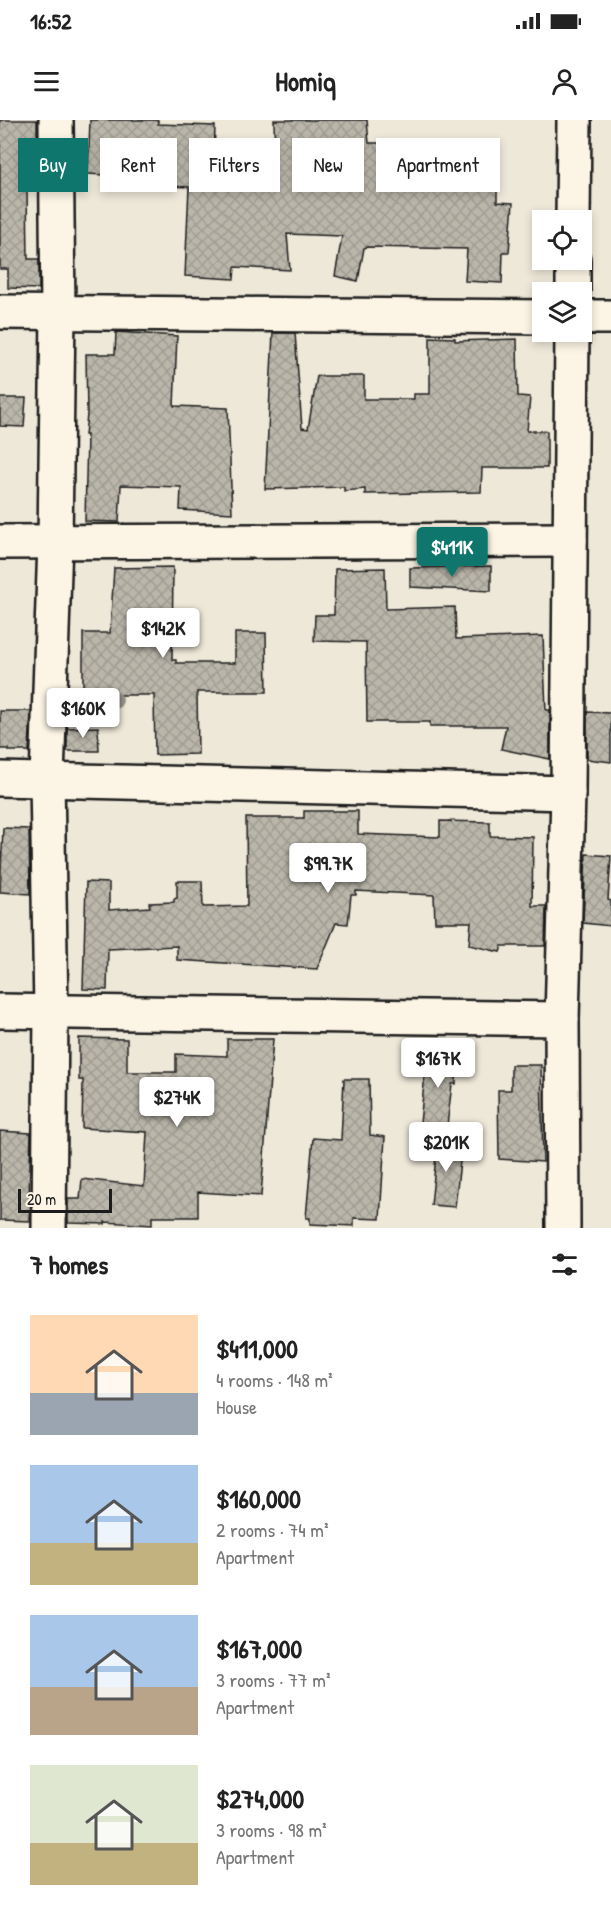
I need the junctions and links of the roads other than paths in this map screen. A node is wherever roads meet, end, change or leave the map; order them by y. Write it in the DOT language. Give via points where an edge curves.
graph roads {
  1 [pos="56,120"];
  2 [pos="574,120"];
  3 [pos="573,210"];
  4 [pos="0,312"];
  5 [pos="58,312"];
  6 [pos="532,317"];
  7 [pos="592,317"];
  8 [pos="611,317"];
  9 [pos="572,342"];
  10 [pos="570,540"];
  11 [pos="0,542"];
  12 [pos="55,542"];
  13 [pos="0,779"];
  14 [pos="47,779"];
  15 [pos="568,793"];
  16 [pos="0,1011"];
  17 [pos="51,1011"];
  18 [pos="562,1019"];
  19 [pos="49,1228"];
  20 [pos="563,1228"];
  1 -- 5 [label="street"];
  2 -- 3 [label="street"];
  4 -- 5 [label="street"];
  5 -- 6 [label="street"];
  5 -- 12 [label="street"];
  7 -- 8 [label="street"];
  9 -- 10 [label="street"];
  10 -- 12 [label="street"];
  10 -- 15 [label="street"];
  11 -- 12 [label="street"];
  12 -- 14 [label="street"];
  13 -- 14 [label="street"];
  14 -- 15 [label="street"];
  14 -- 17 [label="street"];
  15 -- 18 [label="street"];
  16 -- 17 [label="street"];
  17 -- 18 [label="street"];
  17 -- 19 [label="street"];
  18 -- 20 [label="street"];
}
